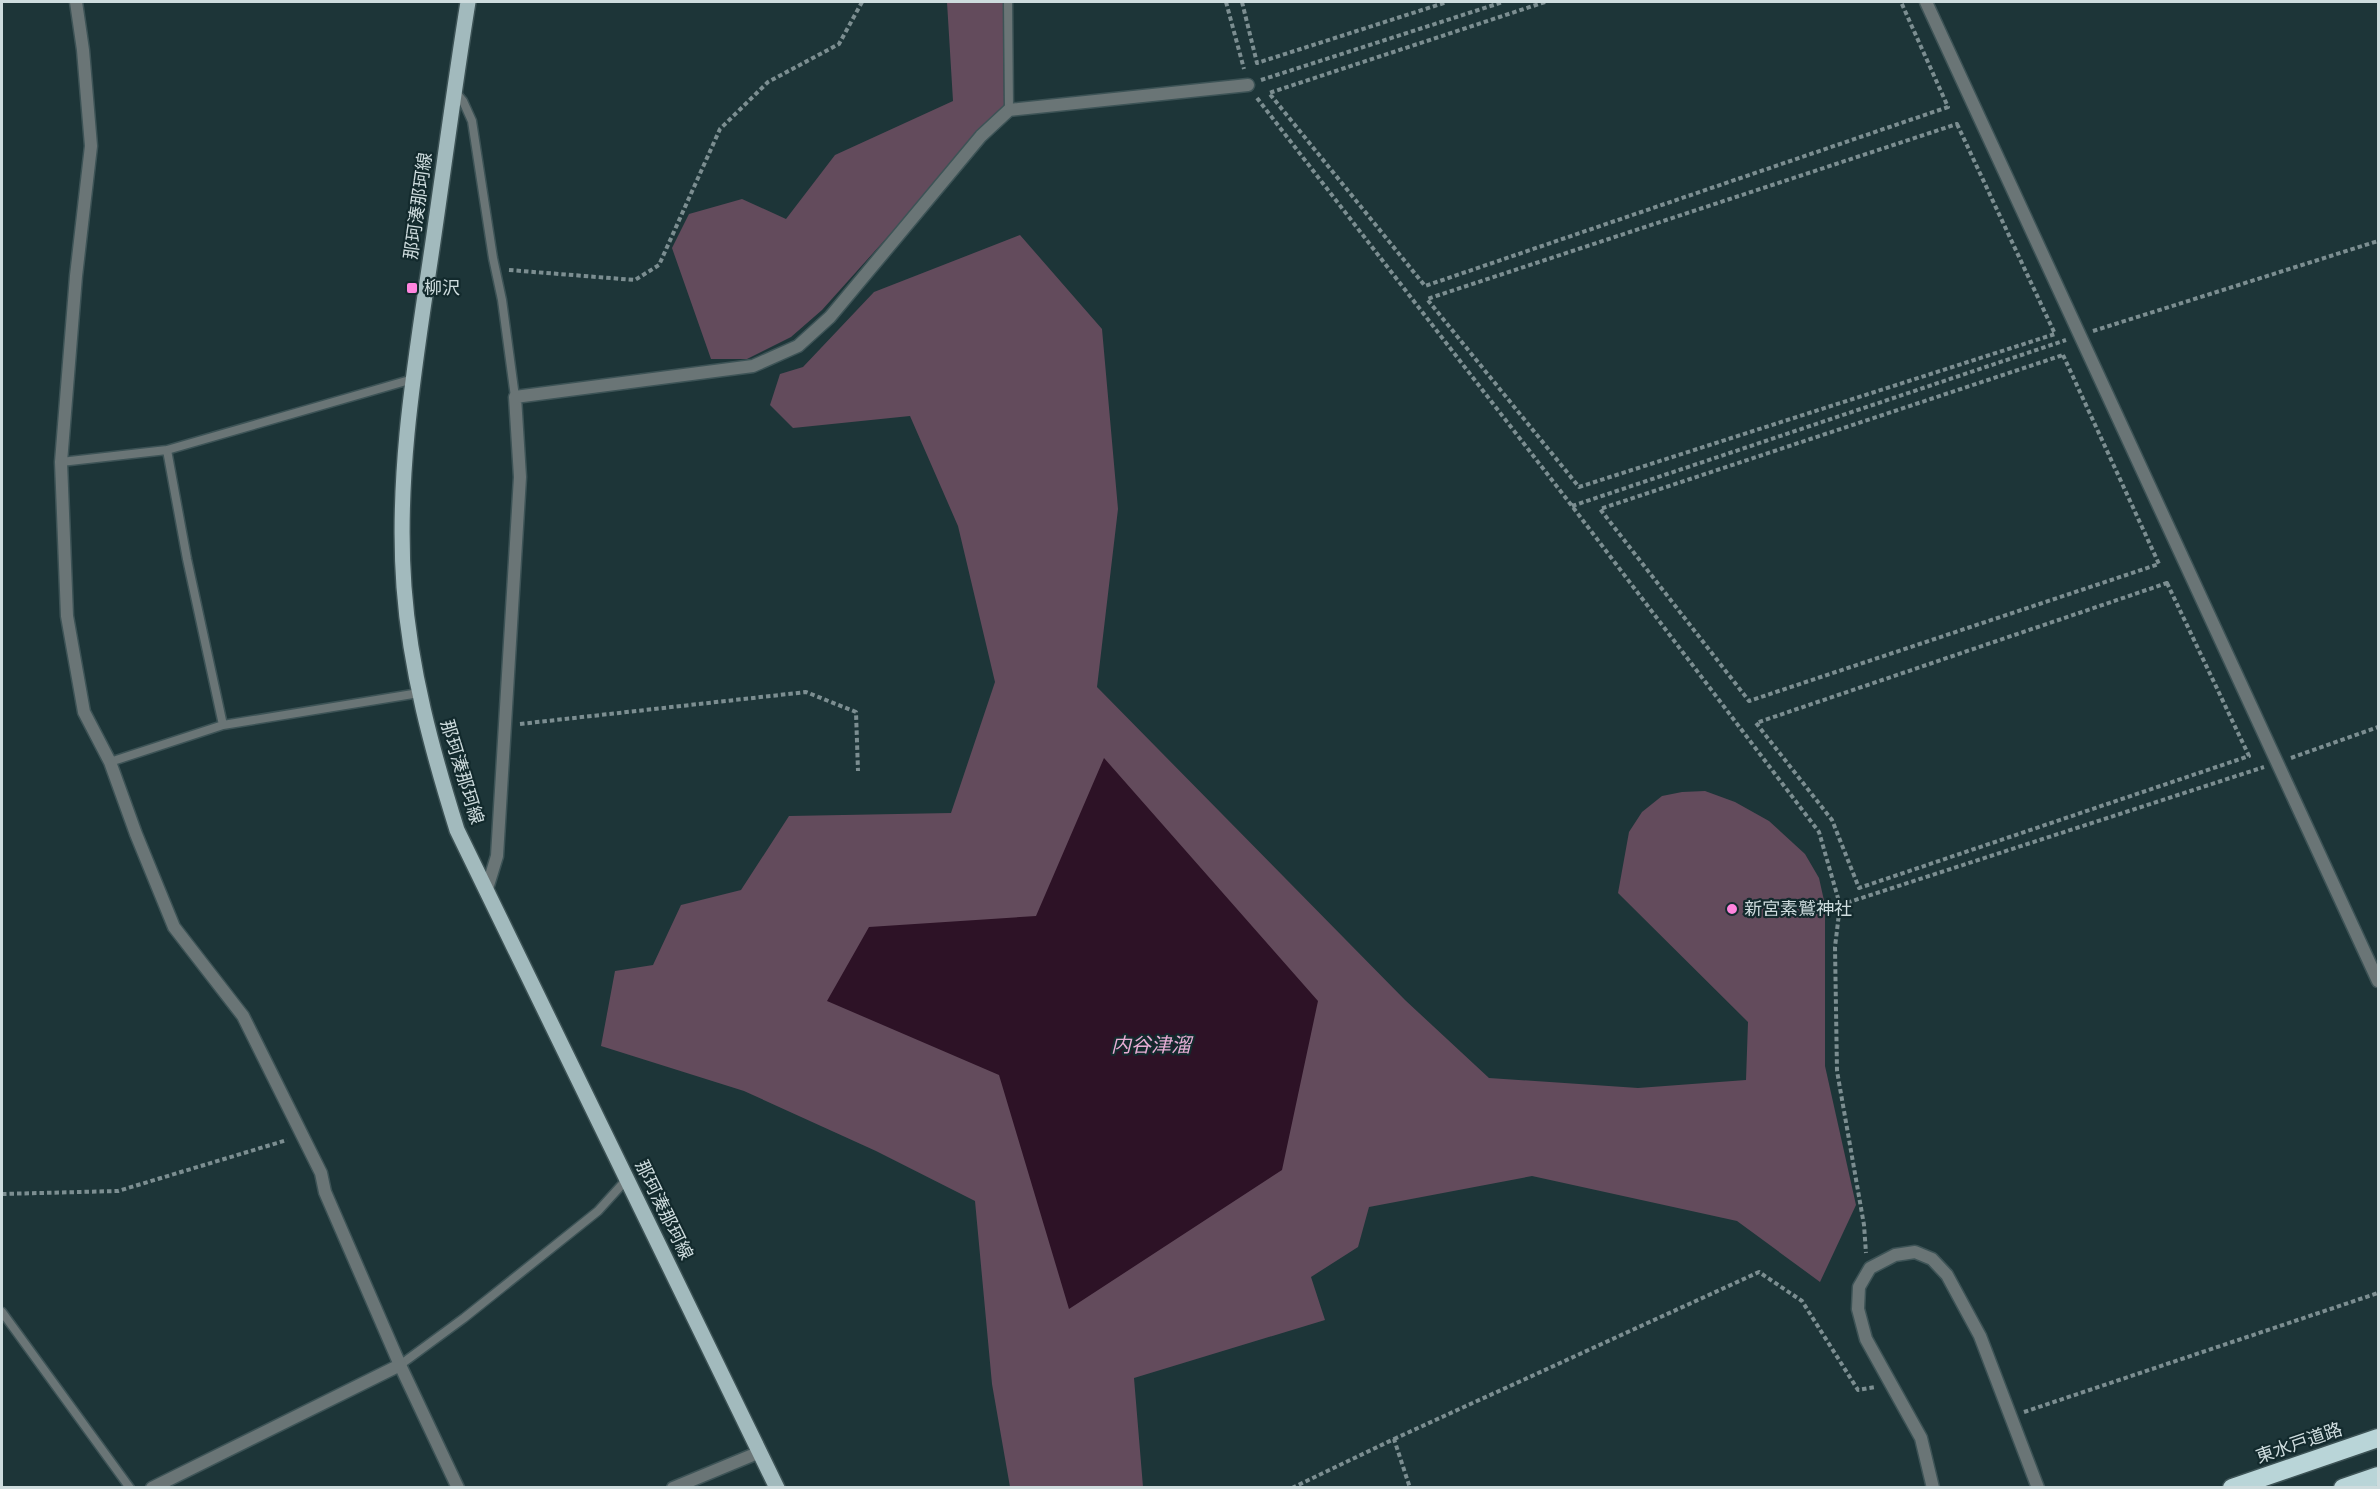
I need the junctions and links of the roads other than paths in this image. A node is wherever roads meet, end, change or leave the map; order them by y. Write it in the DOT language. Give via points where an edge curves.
graph roads {
  1 [pos="76,2"];
  2 [pos="468,2"];
  3 [pos="1008,2"];
  4 [pos="1926,2"];
  5 [pos="1248,85"];
  6 [pos="453,90"];
  7 [pos="1009,110"];
  8 [pos="413,379"];
  9 [pos="515,397"];
  10 [pos="167,450"];
  11 [pos="61,462"];
  12 [pos="419,693"];
  13 [pos="223,725"];
  14 [pos="110,762"];
  15 [pos="486,892"];
  16 [pos="2379,981"];
  17 [pos="627,1179"];
  18 [pos="2,1312"];
  19 [pos="400,1365"];
  20 [pos="2379,1438"];
  21 [pos="760,1452"];
  22 [pos="2379,1476"];
  23 [pos="130,1488"];
  24 [pos="152,1488"];
  25 [pos="458,1488"];
  26 [pos="673,1488"];
  27 [pos="777,1488"];
  28 [pos="1933,1488"];
  29 [pos="2038,1488"];
  30 [pos="2232,1488"];
  31 [pos="2343,1488"];
  1 -- 11 [label="street" via="92,146 76,276"];
  2 -- 6 [label="main road, 那珂湊那珂線"];
  3 -- 7 [label="lane"];
  4 -- 16 [label="street"];
  5 -- 7 [label="street"];
  6 -- 8 [label="main road, 那珂湊那珂線"];
  6 -- 9 [label="lane" via="472,121"];
  7 -- 9 [label="street" via="981,136 830,316 798,346 753,366"];
  8 -- 10 [label="lane"];
  8 -- 12 [label="main road, 那珂湊那珂線" via="402,503 403,574"];
  9 -- 15 [label="street" via="520,477 497,856"];
  10 -- 11 [label="lane"];
  10 -- 13 [label="lane"];
  11 -- 14 [label="street" via="67,616 84,712"];
  12 -- 13 [label="lane"];
  12 -- 15 [label="main road, 那珂湊那珂線" via="457,830"];
  13 -- 14 [label="lane"];
  14 -- 19 [label="street" via="174,927 243,1016 321,1173 325,1192"];
  15 -- 17 [label="main road, 那珂湊那珂線"];
  17 -- 19 [label="lane" via="598,1211"];
  17 -- 21 [label="main road, 那珂湊那珂線"];
  18 -- 23 [label="lane"];
  19 -- 24 [label="street"];
  19 -- 25 [label="street"];
  20 -- 30 [label="highway, 東水戸道路"];
  21 -- 26 [label="street"];
  21 -- 27 [label="main road, 那珂湊那珂線"];
  22 -- 31 [label="highway"];
  28 -- 29 [label="street" via="1921,1438 1866,1339 1858,1309 1859,1287 1870,1268 1895,1255 1915,1252 1932,1259 1947,1275 1980,1336"];
}
